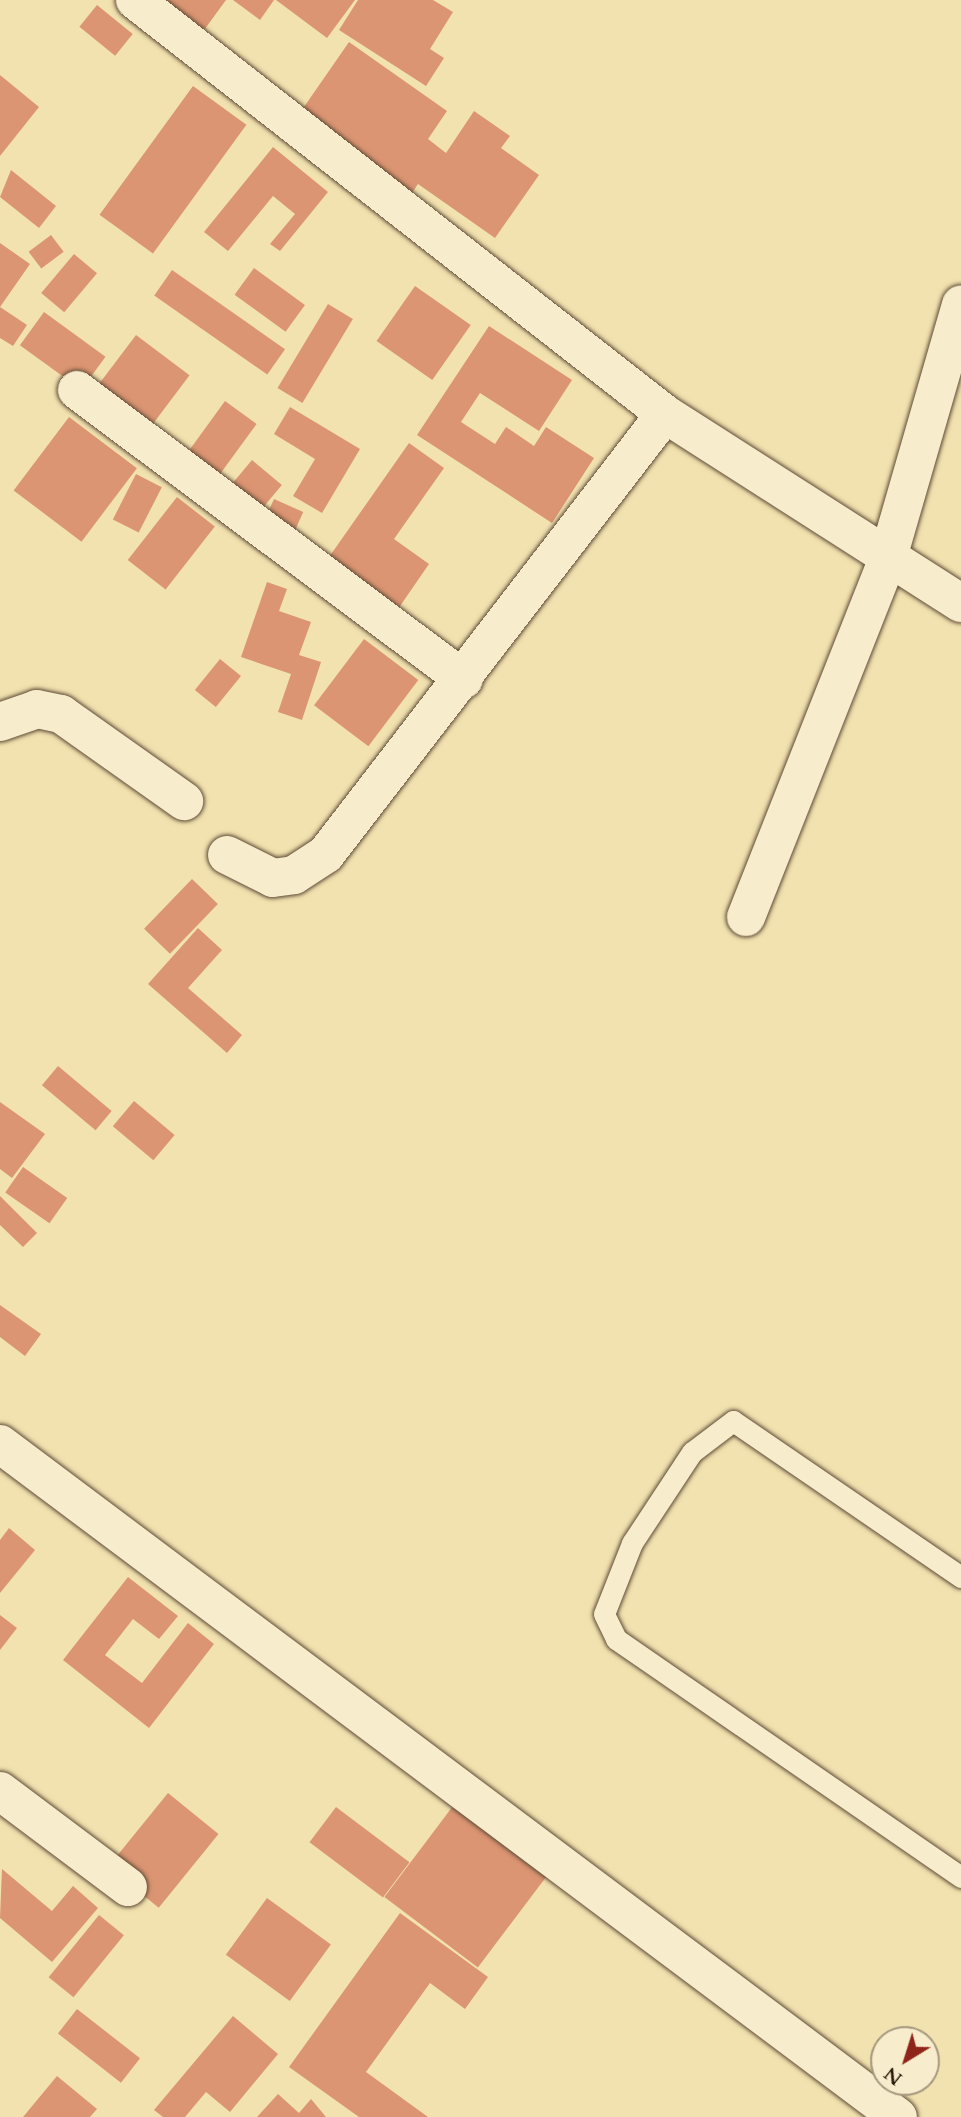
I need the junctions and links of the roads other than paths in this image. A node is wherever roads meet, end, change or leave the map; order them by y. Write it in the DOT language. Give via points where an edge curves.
graph roads {
  1 [pos="135,0"];
  2 [pos="961,304"];
  3 [pos="77,390"];
  4 [pos="665,414"];
  5 [pos="887,561"];
  6 [pos="961,603"];
  7 [pos="464,679"];
  8 [pos="0,722"];
  9 [pos="184,802"];
  10 [pos="227,855"];
  11 [pos="746,917"];
  12 [pos="0,1444"];
  13 [pos="961,1577"];
  14 [pos="0,1791"];
  15 [pos="961,1877"];
  16 [pos="128,1886"];
  17 [pos="898,2117"];
  1 -- 4 [label="street"];
  2 -- 5 [label="street"];
  3 -- 7 [label="street"];
  4 -- 5 [label="street"];
  4 -- 7 [label="street"];
  5 -- 6 [label="street"];
  5 -- 11 [label="street"];
  7 -- 10 [label="street" via="326,854 294,875 273,878"];
  8 -- 9 [label="street" via="37,709 61,715"];
  12 -- 17 [label="street"];
  13 -- 15 [label="lane" via="733,1421 692,1452 632,1543 604,1615 616,1639"];
  14 -- 16 [label="street"];
}
